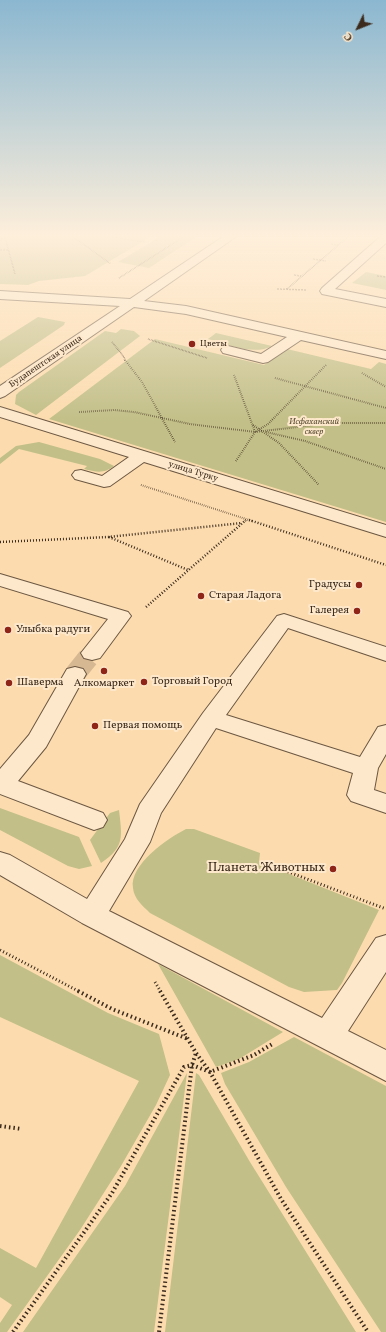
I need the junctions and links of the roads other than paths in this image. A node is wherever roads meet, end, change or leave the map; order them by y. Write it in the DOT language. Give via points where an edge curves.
graph roads {
  1 [pos="34,298"];
  2 [pos="125,298"];
  3 [pos="128,298"];
  4 [pos="140,298"];
  5 [pos="364,298"];
  6 [pos="0,302"];
  7 [pos="386,303"];
  8 [pos="107,305"];
  9 [pos="68,331"];
  10 [pos="299,335"];
  11 [pos="228,350"];
  12 [pos="386,355"];
  13 [pos="0,393"];
  14 [pos="0,412"];
  15 [pos="142,456"];
  16 [pos="81,475"];
  17 [pos="386,531"];
  18 [pos="0,580"];
  19 [pos="92,653"];
  20 [pos="386,654"];
  21 [pos="75,674"];
  22 [pos="211,718"];
  23 [pos="386,733"];
  24 [pos="366,768"];
  25 [pos="0,783"];
  26 [pos="386,804"];
  27 [pos="94,820"];
  28 [pos="0,862"];
  29 [pos="92,916"];
  30 [pos="386,947"];
  31 [pos="316,1029"];
  32 [pos="386,1066"];
  1 -- 8 [label="street"];
  2 -- 8 [label="street"];
  3 -- 13 [label="street, Будапештская улица"];
  4 -- 10 [label="street"];
  5 -- 7 [label="street"];
  6 -- 8 [label="street"];
  8 -- 9 [label="street, Будапештская улица"];
  10 -- 11 [label="street" via="262,359"];
  10 -- 12 [label="street"];
  14 -- 15 [label="street, улица Турку"];
  15 -- 16 [label="street" via="104,482"];
  15 -- 17 [label="street, улица Турку"];
  18 -- 19 [label="street" via="121,616"];
  20 -- 22 [label="street" via="284,620"];
  21 -- 25 [label="street" via="66,686 47,725 12,773"];
  22 -- 24 [label="street"];
  22 -- 29 [label="street" via="149,811 137,842"];
  23 -- 24 [label="street"];
  24 -- 26 [label="street" via="360,795"];
  25 -- 27 [label="street"];
  28 -- 29 [label="street"];
  29 -- 31 [label="street"];
  30 -- 31 [label="street"];
  31 -- 32 [label="street"];
}
